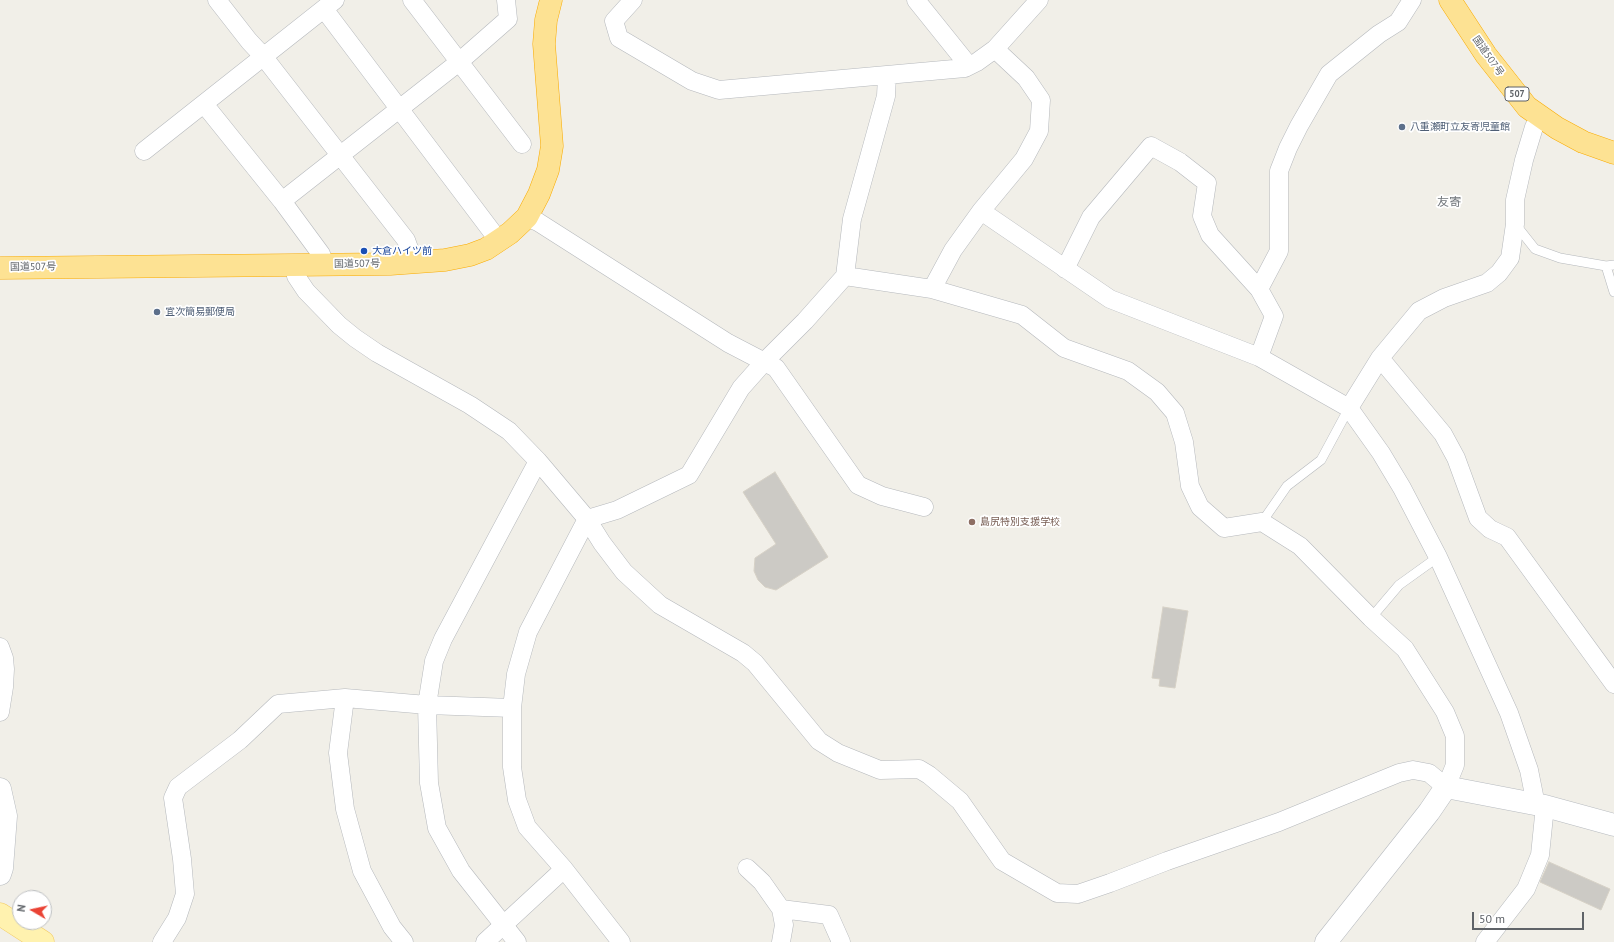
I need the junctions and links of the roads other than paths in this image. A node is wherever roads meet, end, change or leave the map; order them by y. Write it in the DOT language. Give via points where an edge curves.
graph roads {
  1 [pos="217,0"];
  2 [pos="412,0"];
  3 [pos="506,0"];
  4 [pos="551,0"];
  5 [pos="633,0"];
  6 [pos="916,0"];
  7 [pos="1038,0"];
  8 [pos="1412,0"];
  9 [pos="1450,0"];
  10 [pos="329,4"];
  11 [pos="995,49"];
  12 [pos="263,56"];
  13 [pos="459,62"];
  14 [pos="969,66"];
  15 [pos="887,76"];
  16 [pos="204,104"];
  17 [pos="399,108"];
  18 [pos="1541,118"];
  19 [pos="522,144"];
  20 [pos="144,151"];
  21 [pos="1614,153"];
  22 [pos="340,155"];
  23 [pos="282,201"];
  24 [pos="981,211"];
  25 [pos="527,217"];
  26 [pos="1515,224"];
  27 [pos="499,241"];
  28 [pos="410,263"];
  29 [pos="294,265"];
  30 [pos="324,265"];
  31 [pos="1610,265"];
  32 [pos="0,268"];
  33 [pos="1065,269"];
  34 [pos="845,276"];
  35 [pos="932,289"];
  36 [pos="1259,289"];
  37 [pos="1614,292"];
  38 [pos="1260,357"];
  39 [pos="1380,358"];
  40 [pos="765,361"];
  41 [pos="1349,408"];
  42 [pos="538,461"];
  43 [pos="924,507"];
  44 [pos="587,519"];
  45 [pos="1262,522"];
  46 [pos="1438,558"];
  47 [pos="1371,618"];
  48 [pos="0,647"];
  49 [pos="1614,684"];
  50 [pos="345,698"];
  51 [pos="427,705"];
  52 [pos="512,708"];
  53 [pos="0,712"];
  54 [pos="1446,787"];
  55 [pos="0,789"];
  56 [pos="1540,805"];
  57 [pos="1614,825"];
  58 [pos="747,868"];
  59 [pos="564,869"];
  60 [pos="0,874"];
  61 [pos="781,909"];
  62 [pos="0,914"];
  63 [pos="504,924"];
  64 [pos="43,942"];
  65 [pos="162,942"];
  66 [pos="404,942"];
  67 [pos="485,942"];
  68 [pos="517,942"];
  69 [pos="621,942"];
  70 [pos="782,942"];
  71 [pos="841,942"];
  72 [pos="1326,942"];
  73 [pos="1485,942"];
  1 -- 12 [label="street"];
  2 -- 13 [label="street"];
  3 -- 13 [label="street" via="508,19"];
  4 -- 25 [label="highway, 国道507号" via="544,44 552,146 544,183"];
  5 -- 15 [label="street" via="614,21 619,38 692,82 719,90"];
  6 -- 14 [label="street"];
  7 -- 11 [label="street"];
  8 -- 36 [label="street" via="1398,22 1329,74 1299,126 1279,172 1279,251"];
  9 -- 18 [label="highway, 国道507号 / 507" via="1503,78 1527,107"];
  10 -- 12 [label="street"];
  10 -- 17 [label="street"];
  11 -- 14 [label="street"];
  11 -- 24 [label="street" via="1026,78 1041,100 1039,131 1024,159"];
  12 -- 16 [label="street"];
  12 -- 22 [label="street"];
  13 -- 17 [label="street"];
  13 -- 19 [label="street"];
  14 -- 15 [label="street"];
  15 -- 34 [label="street" via="886,96 852,219"];
  16 -- 20 [label="street"];
  16 -- 23 [label="street"];
  17 -- 22 [label="street"];
  17 -- 27 [label="street"];
  18 -- 21 [label="highway, 国道507号 / 507" via="1583,142"];
  18 -- 26 [label="street" via="1534,127 1524,160 1515,200"];
  22 -- 23 [label="street"];
  22 -- 28 [label="street" via="406,240 410,251"];
  23 -- 30 [label="street" via="320,254"];
  24 -- 33 [label="street"];
  24 -- 35 [label="street" via="953,250"];
  25 -- 27 [label="highway, 国道507号"];
  25 -- 40 [label="street" via="728,343"];
  26 -- 31 [label="lane" via="1535,249 1560,258"];
  26 -- 39 [label="street" via="1510,258 1499,273 1486,283 1444,298 1419,311"];
  27 -- 28 [label="highway, 国道507号" via="470,255"];
  28 -- 30 [label="highway, 国道507号"];
  29 -- 30 [label="highway, 国道507号"];
  29 -- 32 [label="highway, 国道507号"];
  29 -- 42 [label="street" via="296,276 306,291 355,338 470,405 508,431"];
  31 -- 37 [label="lane"];
  33 -- 36 [label="street" via="1091,217 1150,146 1180,162 1207,183 1202,216 1210,235"];
  33 -- 38 [label="street" via="1110,299"];
  34 -- 35 [label="street"];
  34 -- 40 [label="street"];
  35 -- 45 [label="street" via="1022,315 1064,348 1128,371 1157,392 1175,413 1184,442 1190,486 1200,507 1224,528"];
  36 -- 38 [label="street" via="1274,316"];
  38 -- 41 [label="street"];
  39 -- 41 [label="street"];
  39 -- 49 [label="street" via="1444,434 1456,458 1478,518 1490,529 1507,537"];
  40 -- 43 [label="street" via="776,368 858,485 882,496"];
  40 -- 44 [label="street" via="741,388 689,475 618,510"];
  41 -- 45 [label="lane" via="1321,460 1287,486"];
  41 -- 46 [label="street" via="1399,482"];
  42 -- 44 [label="street"];
  42 -- 51 [label="street" via="443,639 434,661"];
  44 -- 52 [label="street" via="528,632 516,674"];
  44 -- 54 [label="street" via="624,572 660,605 743,653 755,663 819,741 880,770 919,769 929,775 960,801 1002,861 1057,893 1078,894 1110,883 1279,822 1399,773 1413,770 1429,773"];
  45 -- 47 [label="street" via="1300,546"];
  46 -- 47 [label="lane" via="1399,585"];
  46 -- 56 [label="street" via="1510,713"];
  47 -- 54 [label="street" via="1405,649 1445,712 1455,736 1455,765"];
  48 -- 53 [label="street" via="5,669"];
  50 -- 51 [label="street"];
  50 -- 65 [label="street" via="278,704 240,740 178,787 173,798 185,894 177,918"];
  50 -- 66 [label="street" via="338,753 345,810 362,871 392,927"];
  51 -- 52 [label="street"];
  51 -- 63 [label="street" via="429,783 437,828 461,871"];
  52 -- 59 [label="street" via="512,766 517,800 527,827"];
  54 -- 56 [label="street"];
  54 -- 72 [label="street" via="1430,812"];
  55 -- 60 [label="street" via="6,816"];
  56 -- 57 [label="street"];
  56 -- 73 [label="street" via="1540,855 1526,889"];
  58 -- 61 [label="street" via="762,882"];
  59 -- 63 [label="street"];
  59 -- 69 [label="street"];
  61 -- 70 [label="street" via="784,925"];
  61 -- 71 [label="street" via="829,915"];
  62 -- 64 [label="main road"];
  63 -- 67 [label="street"];
  63 -- 68 [label="street"];
}
